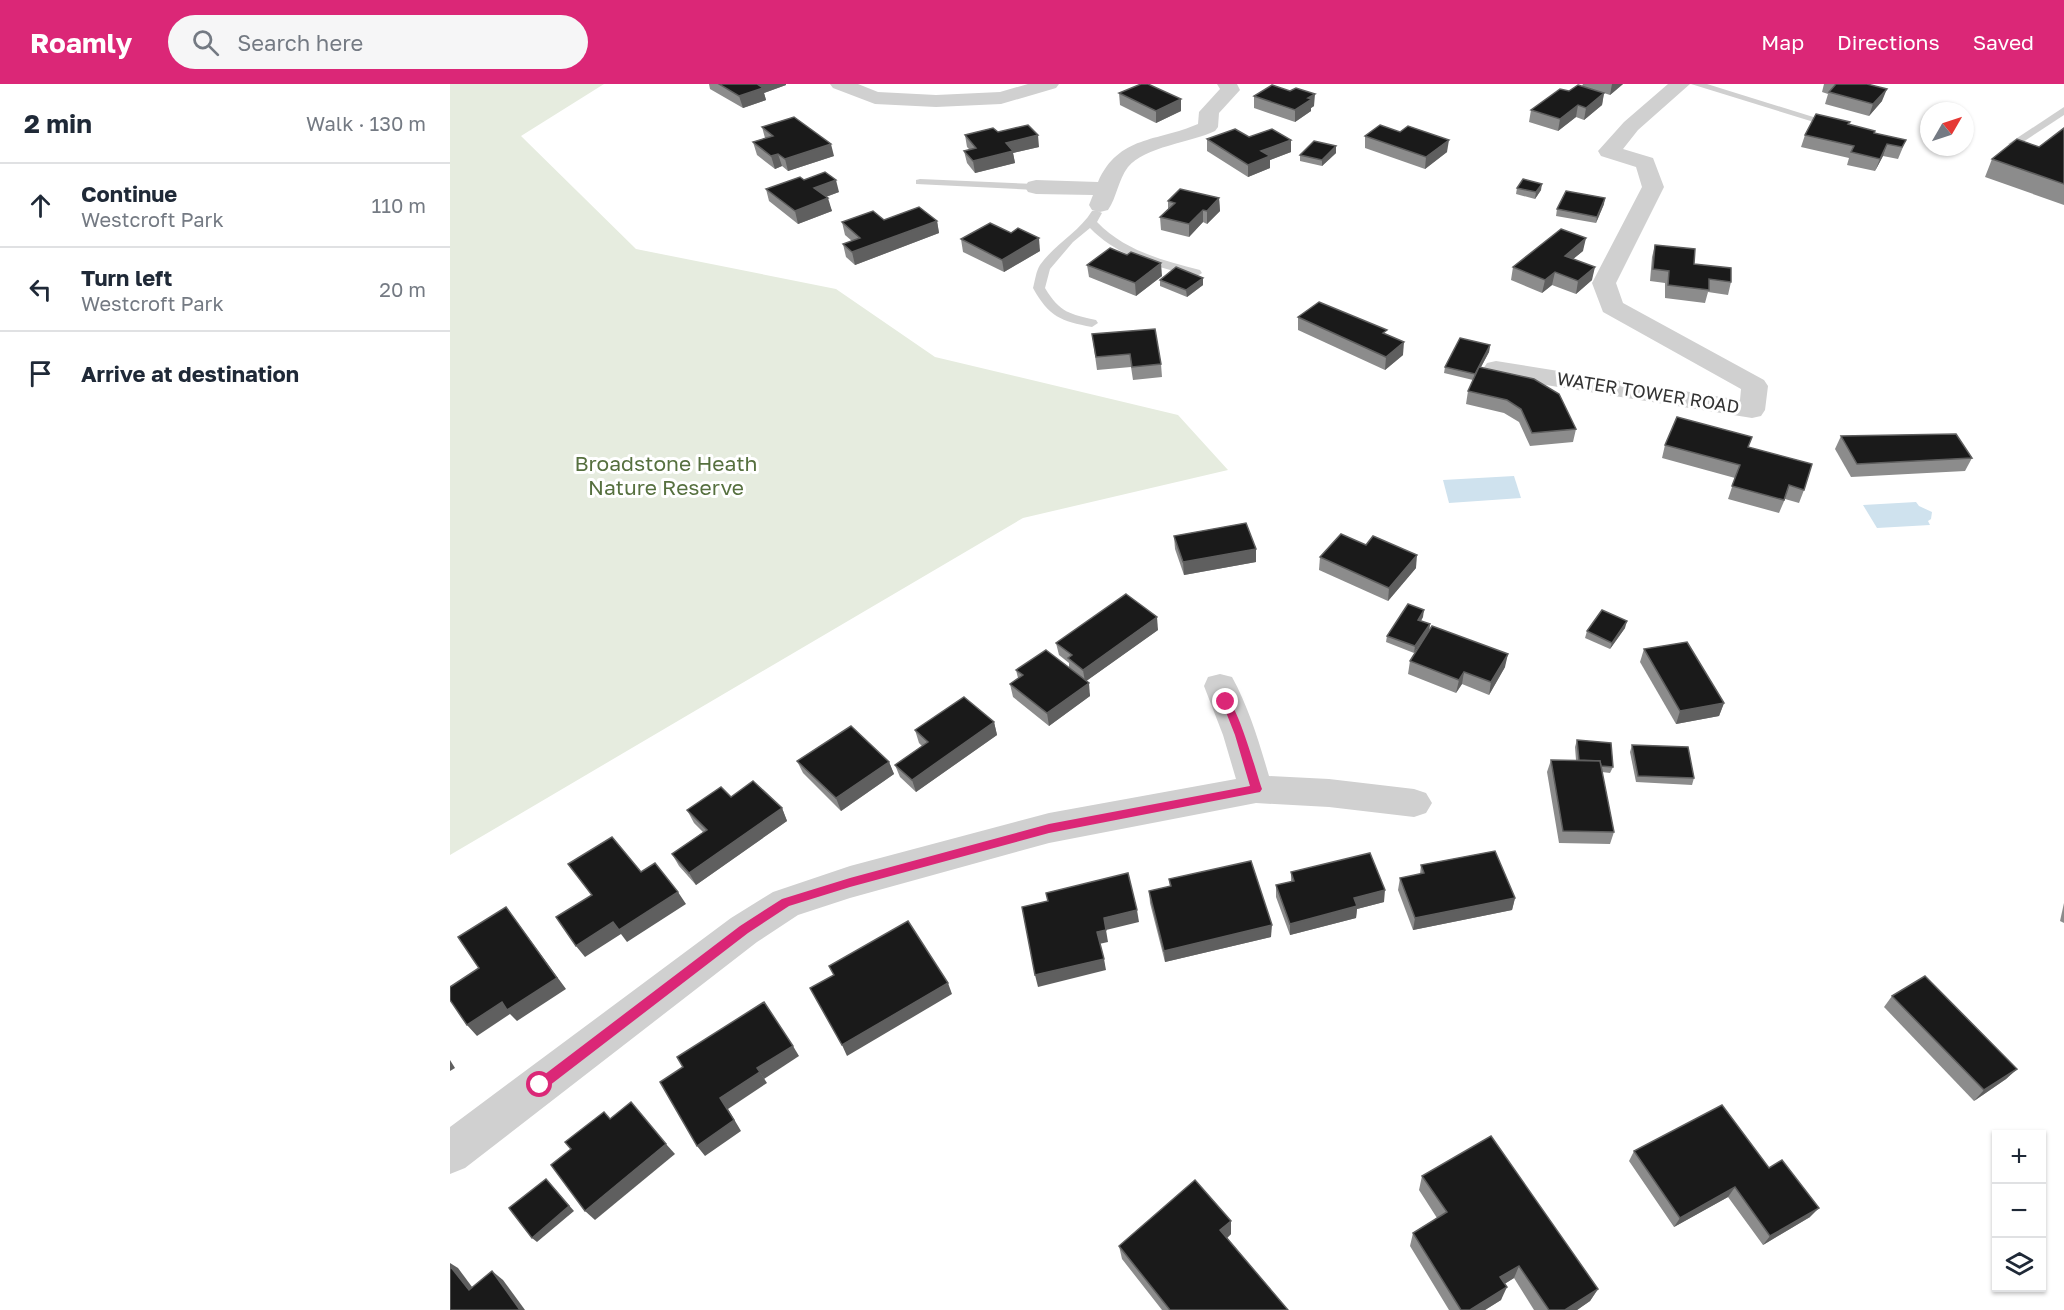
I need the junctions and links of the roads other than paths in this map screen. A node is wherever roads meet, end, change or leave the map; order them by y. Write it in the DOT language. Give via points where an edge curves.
graph roads {
  1 [pos="840,84"];
  2 [pos="1050,84"];
  3 [pos="1227,84"];
  4 [pos="1680,84"];
  5 [pos="1696,84"];
  6 [pos="2064,110"];
  7 [pos="1842,128"];
  8 [pos="2013,144"];
  9 [pos="920,182"];
  10 [pos="1036,187"];
  11 [pos="1100,205"];
  12 [pos="1196,273"];
  13 [pos="1092,323"];
  14 [pos="1496,369"];
  15 [pos="1220,686"];
  16 [pos="1256,789"];
  17 [pos="1414,803"];
  18 [pos="450,1153"];
  1 -- 2 [label="street" via="875,98 936,100 1001,98"];
  3 -- 11 [label="street" via="1230,90 1209,112 1208,127 1161,141 1119,163"];
  4 -- 14 [label="street, WATER TOWER ROAD" via="1630,126 1609,151 1645,163 1653,187 1604,283 1612,307 1755,386 1752,410"];
  5 -- 7 [label="lane"];
  6 -- 8 [label="lane"];
  9 -- 10 [label="lane"];
  10 -- 11 [label="street"];
  11 -- 12 [label="lane" via="1103,236 1132,254"];
  11 -- 13 [label="lane" via="1044,268 1039,288 1050,308 1071,319"];
  15 -- 16 [label="street"];
  16 -- 17 [label="street"];
  16 -- 18 [label="street" via="1049,828 786,903 744,930"];
}
